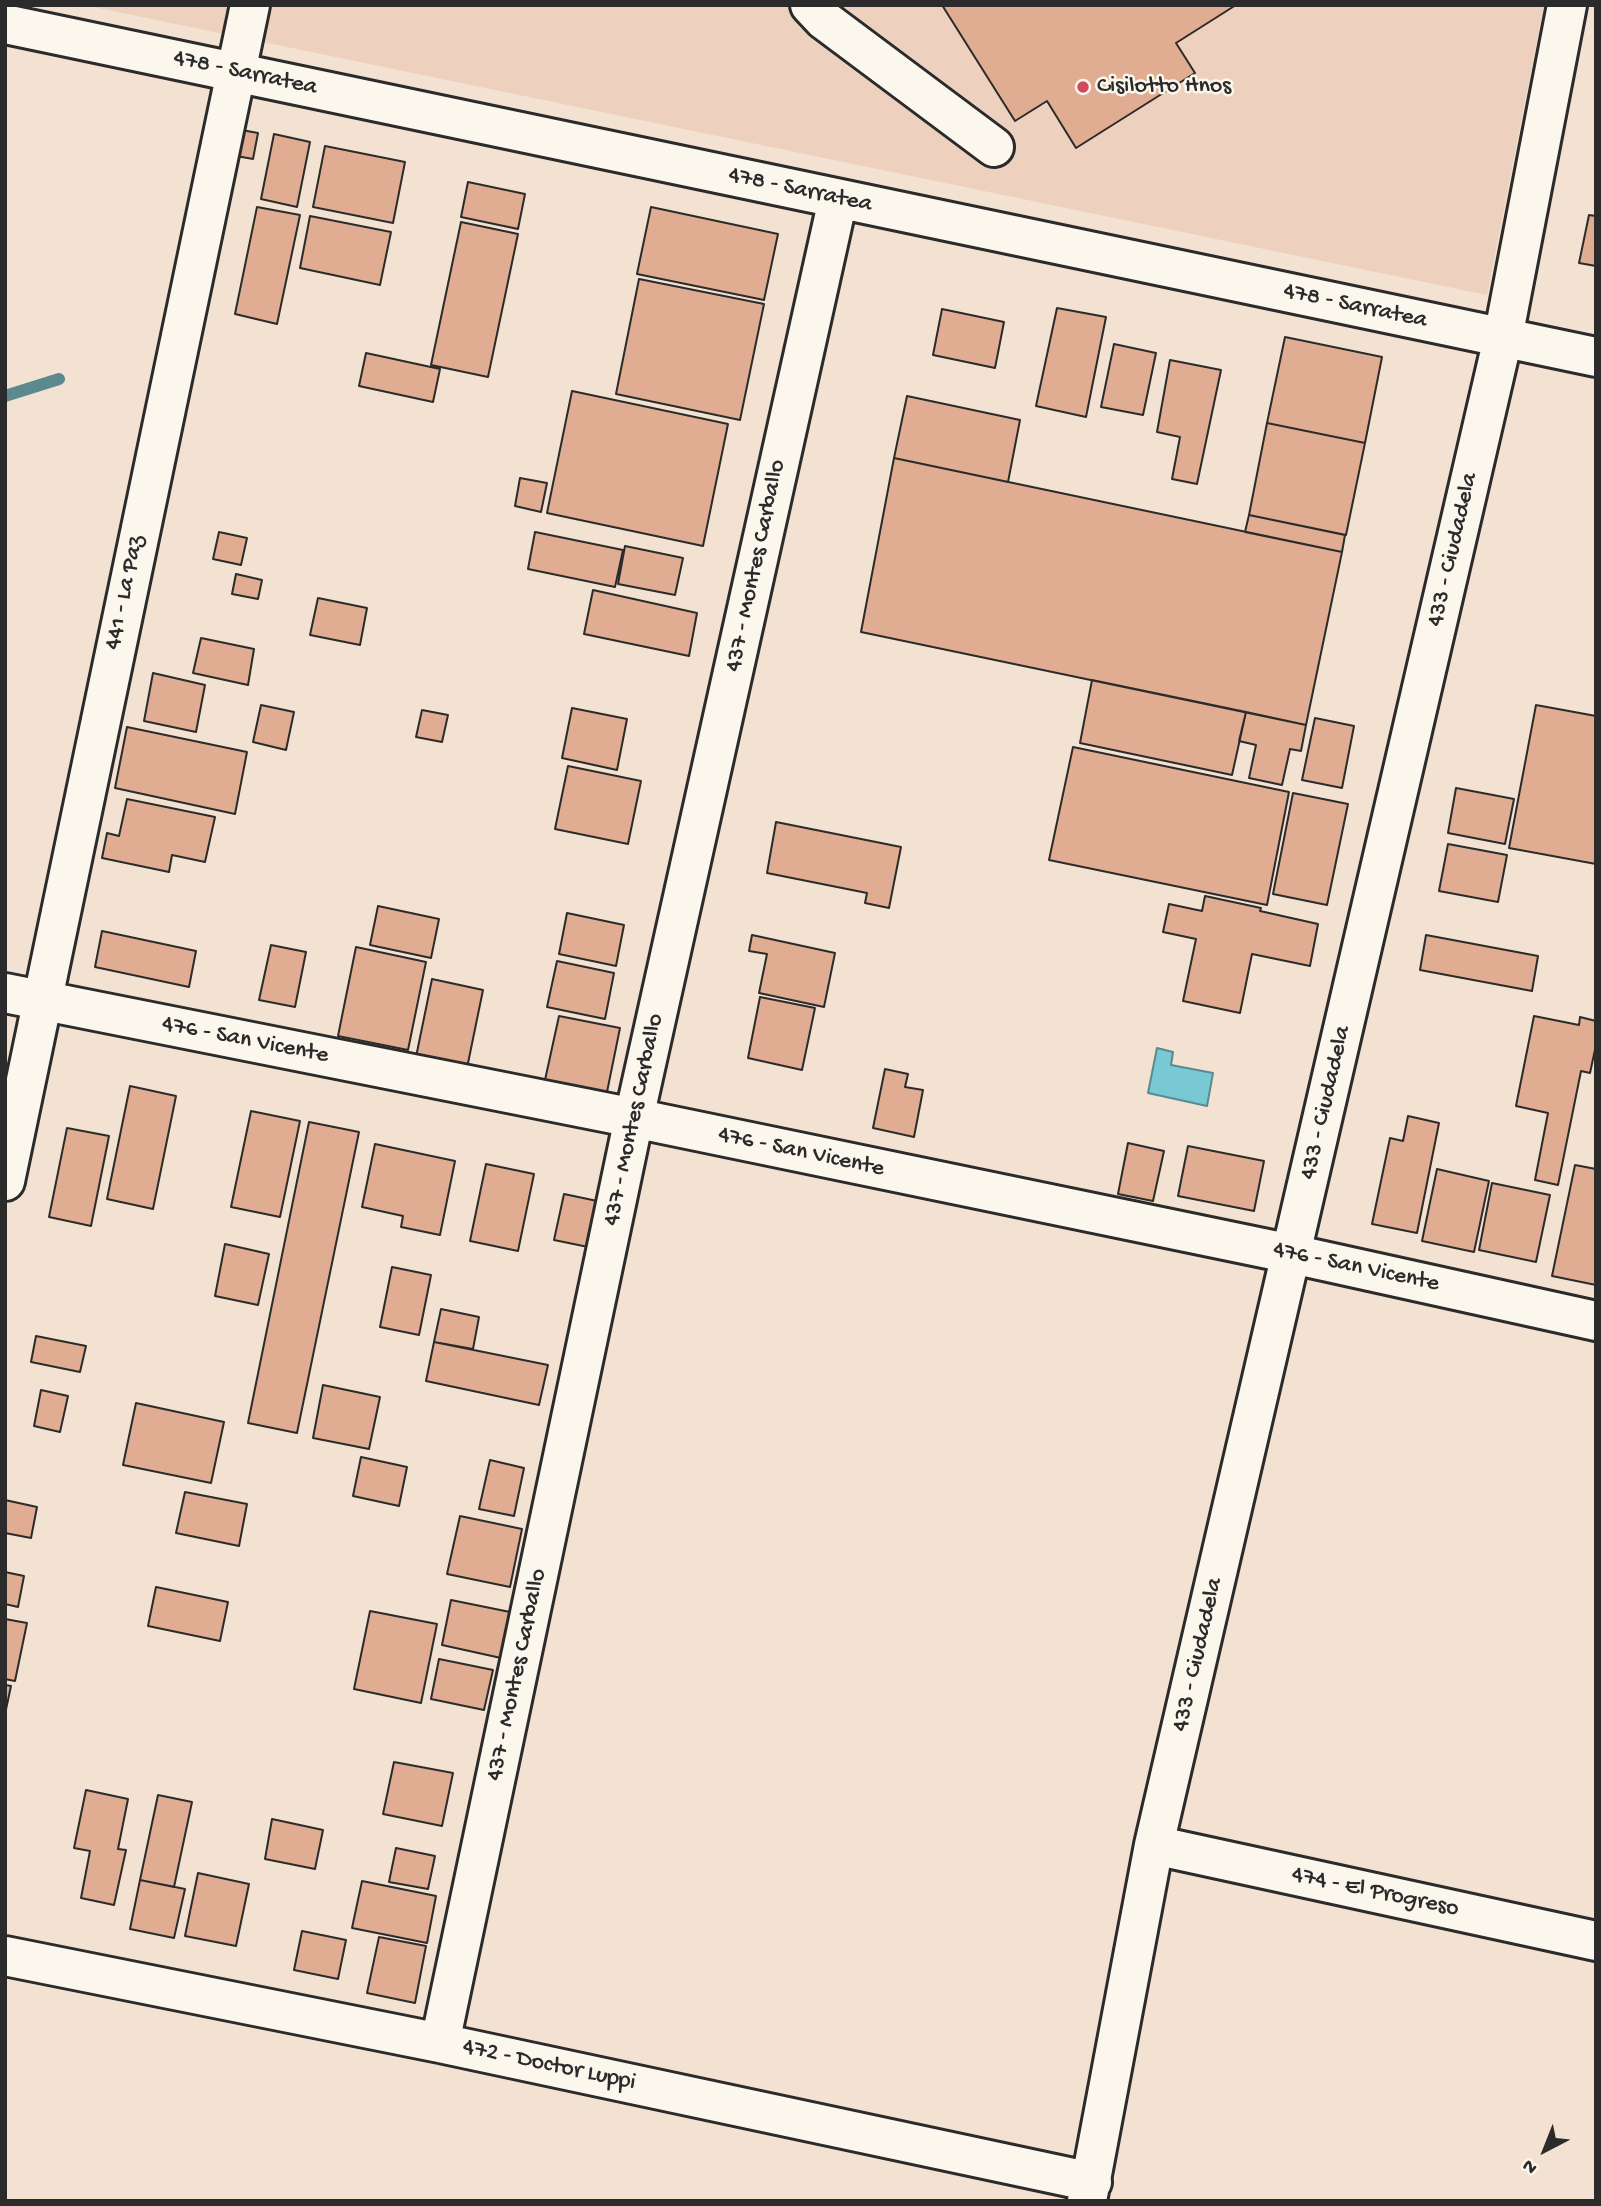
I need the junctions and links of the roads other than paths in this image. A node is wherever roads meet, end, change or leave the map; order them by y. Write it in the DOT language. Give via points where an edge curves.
graph roads {
  1 [pos="250,5"];
  2 [pos="810,5"];
  3 [pos="1567,5"];
  4 [pos="5,24"];
  5 [pos="234,72"];
  6 [pos="994,147"];
  7 [pos="838,199"];
  8 [pos="1503,338"];
  9 [pos="1596,357"];
  10 [pos="5,993"];
  11 [pos="42,1001"];
  12 [pos="634,1118"];
  13 [pos="5,1181"];
  14 [pos="1292,1254"];
  15 [pos="1596,1321"];
  16 [pos="1154,1846"];
  17 [pos="1596,1941"];
  18 [pos="5,1956"];
  19 [pos="440,2043"];
  20 [pos="1089,2192"];
  1 -- 5 [label="street, 441 - La Paz"];
  2 -- 6 [label="street"];
  3 -- 8 [label="street, 433 - Ciudadela"];
  4 -- 5 [label="street, 478 - Sarratea"];
  5 -- 7 [label="street, 478 - Sarratea"];
  5 -- 11 [label="street, 441 - La Paz"];
  7 -- 8 [label="street, 478 - Sarratea"];
  7 -- 12 [label="street, 437 - Montes Carballo"];
  8 -- 9 [label="street, 478 - Sarratea"];
  8 -- 14 [label="street, 433 - Ciudadela"];
  10 -- 11 [label="street, 476 - San Vicente"];
  11 -- 12 [label="street, 476 - San Vicente"];
  11 -- 13 [label="street, 441 - La Paz"];
  12 -- 14 [label="street, 476 - San Vicente"];
  12 -- 19 [label="street, 437 - Montes Carballo"];
  14 -- 15 [label="street, 476 - San Vicente"];
  14 -- 16 [label="street, 433 - Ciudadela"];
  16 -- 17 [label="street, 474 - El Progreso"];
  16 -- 20 [label="street, 433 - Ciudadela"];
  18 -- 19 [label="street, 472 - Doctor Luppi"];
  19 -- 20 [label="street, 472 - Doctor Luppi"];
}
